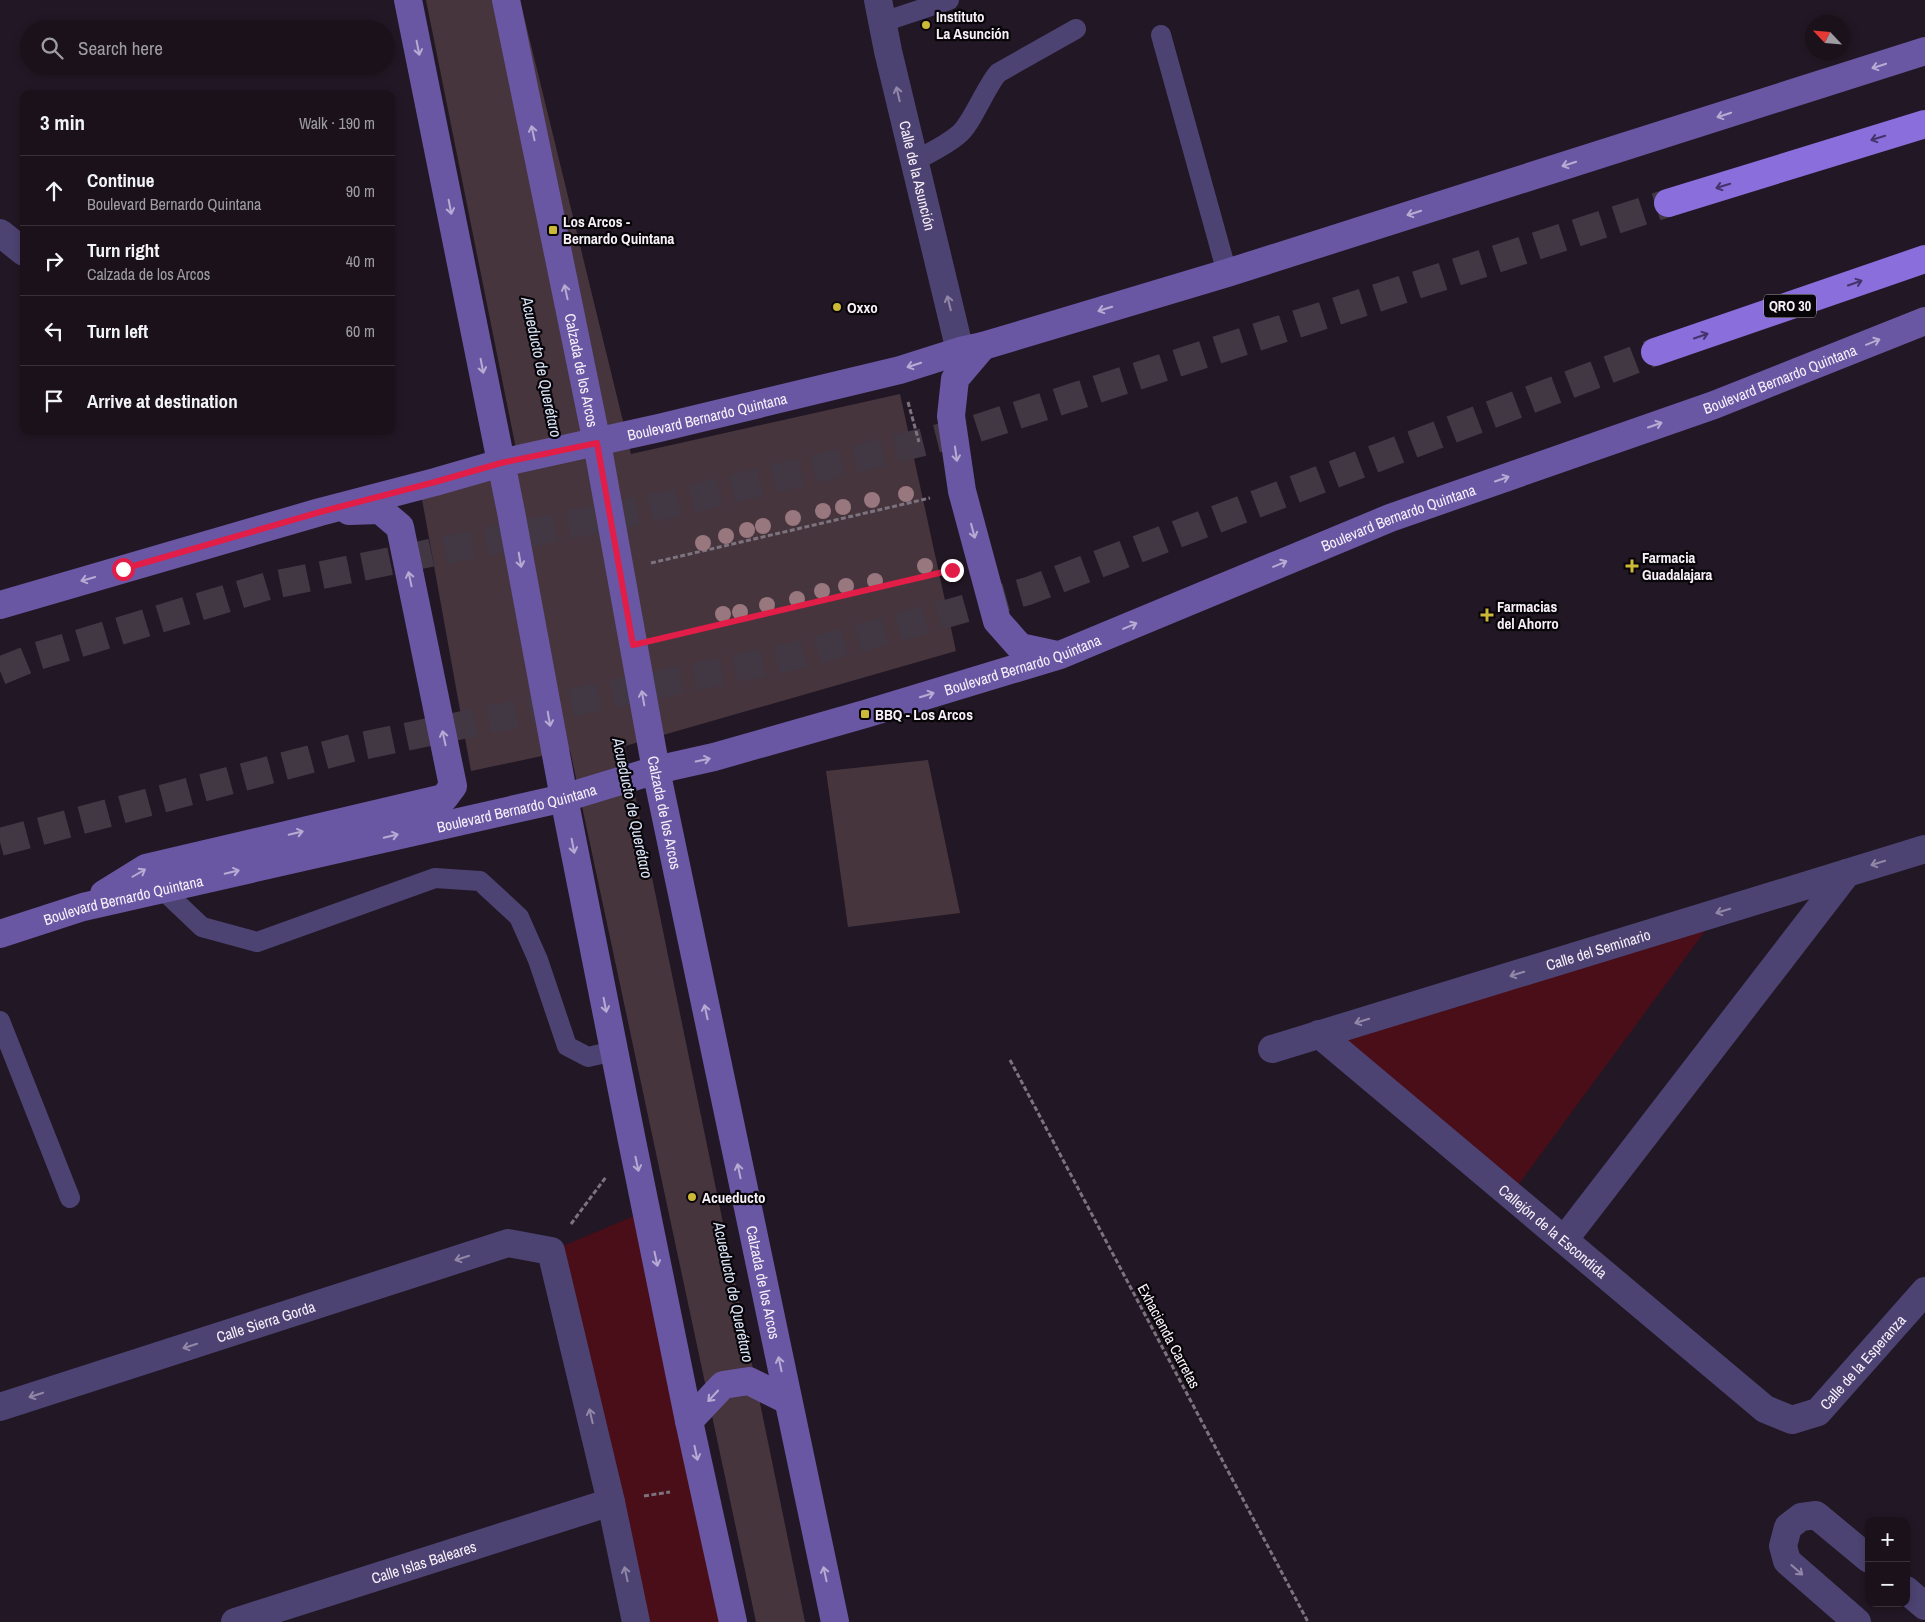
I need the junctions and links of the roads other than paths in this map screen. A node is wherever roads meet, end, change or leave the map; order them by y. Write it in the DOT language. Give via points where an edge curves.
graph roads {
  1 [pos="408,0"];
  2 [pos="506,0"];
  3 [pos="949,0"];
  4 [pos="881,11"];
  5 [pos="1076,29"];
  6 [pos="1161,35"];
  7 [pos="1925,51"];
  8 [pos="1925,124"];
  9 [pos="914,161"];
  10 [pos="1668,203"];
  11 [pos="0,233"];
  12 [pos="20,249"];
  13 [pos="1925,259"];
  14 [pos="1227,273"];
  15 [pos="1925,321"];
  16 [pos="972,348"];
  17 [pos="1655,352"];
  18 [pos="597,443"];
  19 [pos="501,463"];
  20 [pos="320,512"];
  21 [pos="0,605"];
  22 [pos="1060,655"];
  23 [pos="656,770"];
  24 [pos="564,798"];
  25 [pos="1925,849"];
  26 [pos="1847,873"];
  27 [pos="162,889"];
  28 [pos="83,907"];
  29 [pos="0,934"];
  30 [pos="0,1021"];
  31 [pos="1318,1034"];
  32 [pos="1272,1049"];
  33 [pos="614,1051"];
  34 [pos="70,1198"];
  35 [pos="1564,1240"];
  36 [pos="1925,1291"];
  37 [pos="787,1400"];
  38 [pos="0,1407"];
  39 [pos="1792,1420"];
  40 [pos="689,1421"];
  41 [pos="612,1502"];
  42 [pos="1865,1556"];
  43 [pos="1910,1593"];
  44 [pos="1925,1606"];
  45 [pos="235,1622"];
  46 [pos="636,1622"];
  47 [pos="733,1622"];
  48 [pos="835,1622"];
  49 [pos="1857,1622"];
  1 -- 19 [label="main road, one-way"];
  18 -- 2 [label="main road, Calzada de los Arcos, one-way"];
  3 -- 4 [label="lane"];
  9 -- 4 [label="street, Calle de la Asunción, one-way"];
  5 -- 9 [label="lane" via="998,73 988,84 959,135"];
  6 -- 14 [label="lane"];
  7 -- 14 [label="main road, Boulevard Bernardo Quintana, one-way"];
  8 -- 10 [label="highway, one-way"];
  16 -- 9 [label="street, Calle de la Asunción, one-way"];
  11 -- 12 [label="street"];
  17 -- 13 [label="highway, QRO 30, one-way"];
  14 -- 16 [label="main road, Boulevard Bernardo Quintana, one-way"];
  22 -- 15 [label="main road, Boulevard Bernardo Quintana, one-way" via="1390,518 1714,405"];
  16 -- 18 [label="main road, Boulevard Bernardo Quintana, one-way" via="900,370"];
  16 -- 22 [label="main road, one-way" via="955,379 951,416 962,491 997,621 1020,647"];
  18 -- 19 [label="main road, Boulevard Bernardo Quintana"];
  23 -- 18 [label="main road, Calzada de los Arcos, one-way"];
  19 -- 20 [label="main road, Boulevard Bernardo Quintana"];
  19 -- 24 [label="main road, one-way"];
  20 -- 21 [label="main road, Boulevard Bernardo Quintana, one-way"];
  28 -- 20 [label="main road, one-way" via="146,868 444,798 454,786 400,527 380,510"];
  23 -- 22 [label="main road, Boulevard Bernardo Quintana, one-way" via="723,755"];
  23 -- 24 [label="main road, Boulevard Bernardo Quintana"];
  37 -- 23 [label="main road, Calzada de los Arcos, one-way"];
  27 -- 24 [label="main road, Boulevard Bernardo Quintana, one-way"];
  24 -- 33 [label="main road, one-way"];
  25 -- 26 [label="street, Calle del Seminario, one-way"];
  26 -- 31 [label="street, Calle del Seminario, one-way"];
  26 -- 35 [label="street"];
  27 -- 28 [label="main road, Boulevard Bernardo Quintana"];
  27 -- 33 [label="lane" via="202,927 257,942 434,878 480,881 519,917 538,960 567,1046 588,1057"];
  28 -- 29 [label="main road, Boulevard Bernardo Quintana"];
  30 -- 34 [label="lane"];
  31 -- 32 [label="street, Calle del Seminario"];
  31 -- 35 [label="street, Callejón de la Escondida"];
  33 -- 40 [label="main road, one-way"];
  35 -- 39 [label="street, Callejón de la Escondida" via="1765,1409"];
  36 -- 39 [label="street, Calle de la Esperanza" via="1818,1412"];
  37 -- 40 [label="main road, one-way" via="749,1381 723,1385"];
  48 -- 37 [label="main road, Calzada de los Arcos, one-way"];
  41 -- 38 [label="street, Calle Sierra Gorda, one-way" via="542,1249 508,1243"];
  40 -- 47 [label="main road, one-way"];
  41 -- 45 [label="street, Calle Islas Baleares"];
  46 -- 41 [label="street, one-way"];
  42 -- 49 [label="street, one-way" via="1816,1516 1801,1517 1788,1527 1783,1546 1787,1561"];
  43 -- 44 [label="street"];
}
